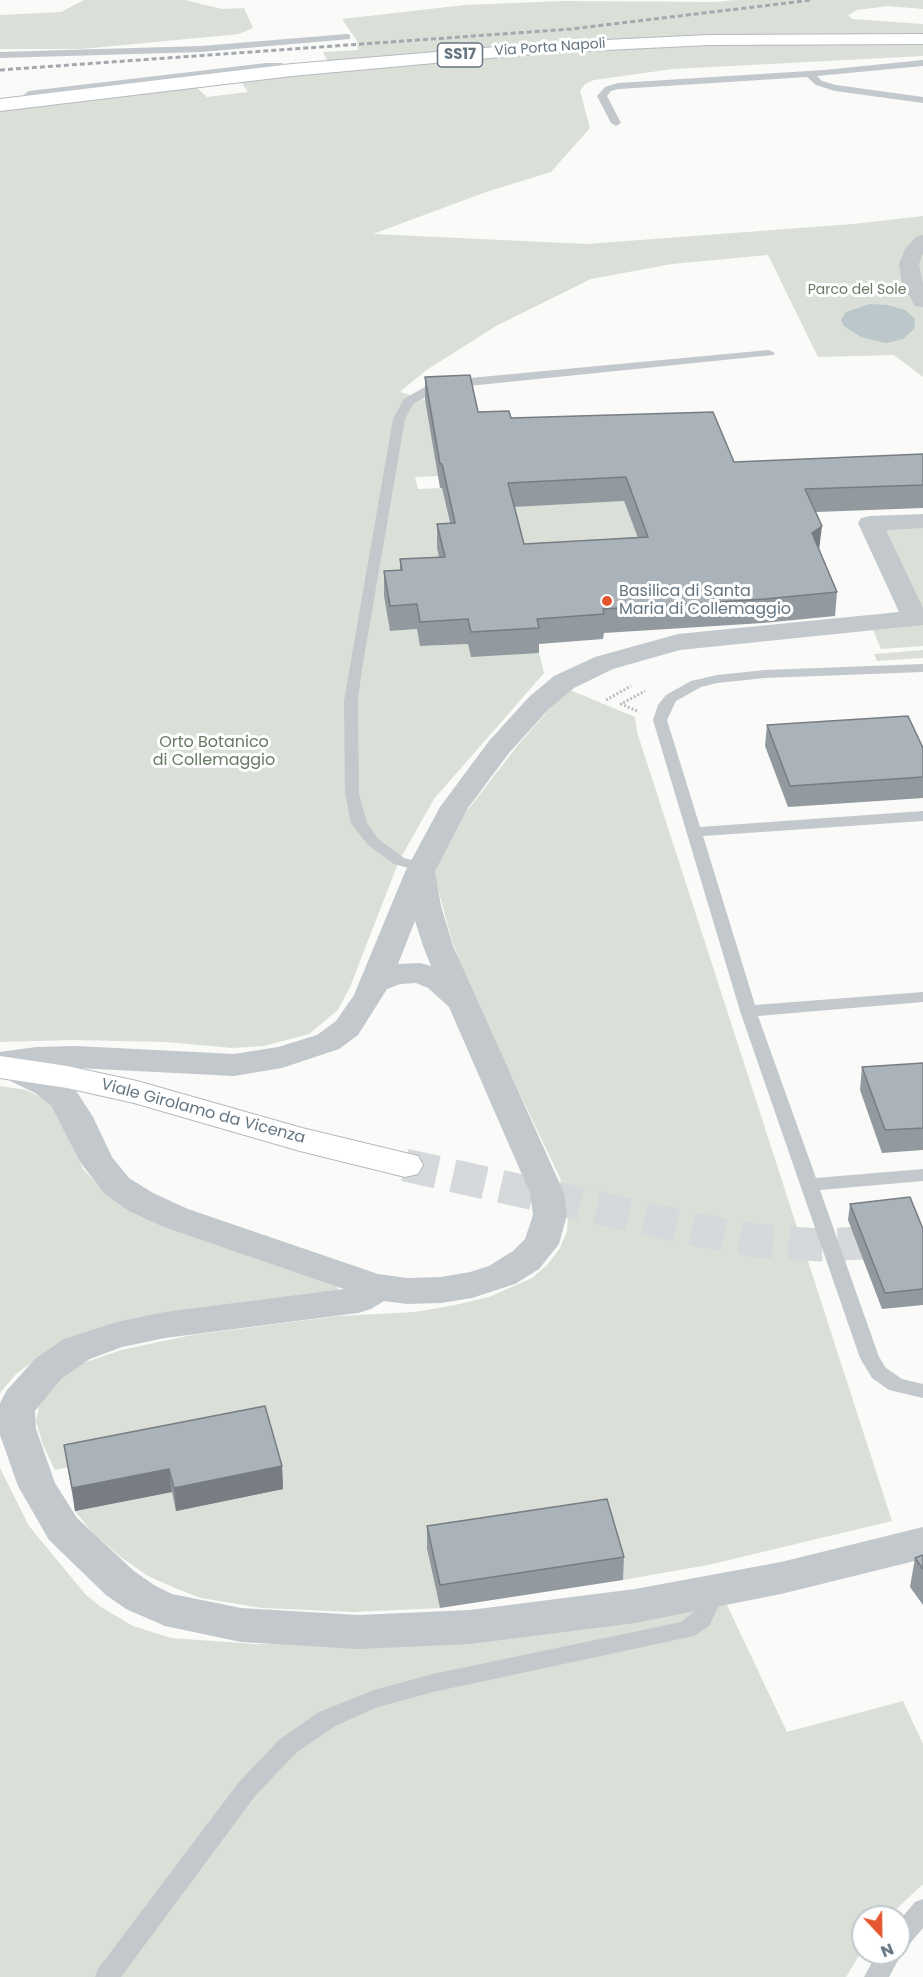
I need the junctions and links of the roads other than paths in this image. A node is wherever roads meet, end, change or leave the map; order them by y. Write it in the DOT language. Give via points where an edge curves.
graph roads {
  1 [pos="347,37"];
  2 [pos="923,39"];
  3 [pos="0,55"];
  4 [pos="923,63"];
  5 [pos="809,74"];
  6 [pos="923,100"];
  7 [pos="0,105"];
  8 [pos="616,123"];
  9 [pos="923,241"];
  10 [pos="923,301"];
  11 [pos="769,353"];
  12 [pos="923,521"];
  13 [pos="919,617"];
  14 [pos="923,668"];
  15 [pos="923,816"];
  16 [pos="693,832"];
  17 [pos="421,870"];
  18 [pos="375,983"];
  19 [pos="923,997"];
  20 [pos="464,1006"];
  21 [pos="748,1011"];
  22 [pos="3,1066"];
  23 [pos="405,1165"];
  24 [pos="923,1175"];
  25 [pos="809,1185"];
  26 [pos="375,1286"];
  27 [pos="923,1391"];
  28 [pos="923,1543"];
  29 [pos="705,1594"];
  30 [pos="923,1910"];
  31 [pos="911,1924"];
  32 [pos="106,1977"];
  1 -- 3 [label="lane" via="201,49"];
  2 -- 7 [label="main road, Via Porta Napoli / SS17" via="609,43 29,95"];
  4 -- 5 [label="lane"];
  5 -- 6 [label="lane" via="819,83 835,88"];
  5 -- 8 [label="lane" via="614,87 602,96"];
  9 -- 10 [label="street" via="912,253 909,264 912,283"];
  11 -- 17 [label="lane" via="459,383 426,390 408,402 399,419 353,684 351,794 359,823 373,842 392,858"];
  12 -- 13 [label="street" via="870,523"];
  13 -- 17 [label="street" via="670,644 621,657 572,677 539,703 488,760 443,826"];
  14 -- 16 [label="lane" via="728,677 680,692 665,705 660,720"];
  15 -- 16 [label="lane"];
  16 -- 21 [label="lane"];
  17 -- 18 [label="street"];
  17 -- 20 [label="street" via="429,920"];
  18 -- 20 [label="street" via="395,974 420,973 445,985"];
  18 -- 22 [label="street" via="355,1017 334,1039 272,1059 224,1065 36,1058"];
  19 -- 21 [label="lane"];
  20 -- 26 [label="street" via="544,1182 548,1226 541,1244 526,1260 488,1281 423,1292"];
  21 -- 25 [label="lane"];
  22 -- 23 [label="main road, Viale Girolamo da Vicenza" via="137,1092"];
  22 -- 26 [label="street" via="47,1085 63,1097 101,1168 117,1186 141,1202 176,1218"];
  24 -- 25 [label="lane"];
  25 -- 27 [label="lane" via="870,1358 879,1373 896,1385"];
  26 -- 29 [label="street" via="358,1300 165,1324 117,1335 77,1349 48,1369 20,1400 17,1429 37,1486 63,1529 103,1569 140,1597 165,1609 242,1625 358,1632 470,1627"];
  28 -- 29 [label="street"];
  29 -- 32 [label="lane" via="705,1614 686,1630 434,1683 374,1699 327,1719 288,1746 247,1789"];
  30 -- 31 [label="lane"];
}
